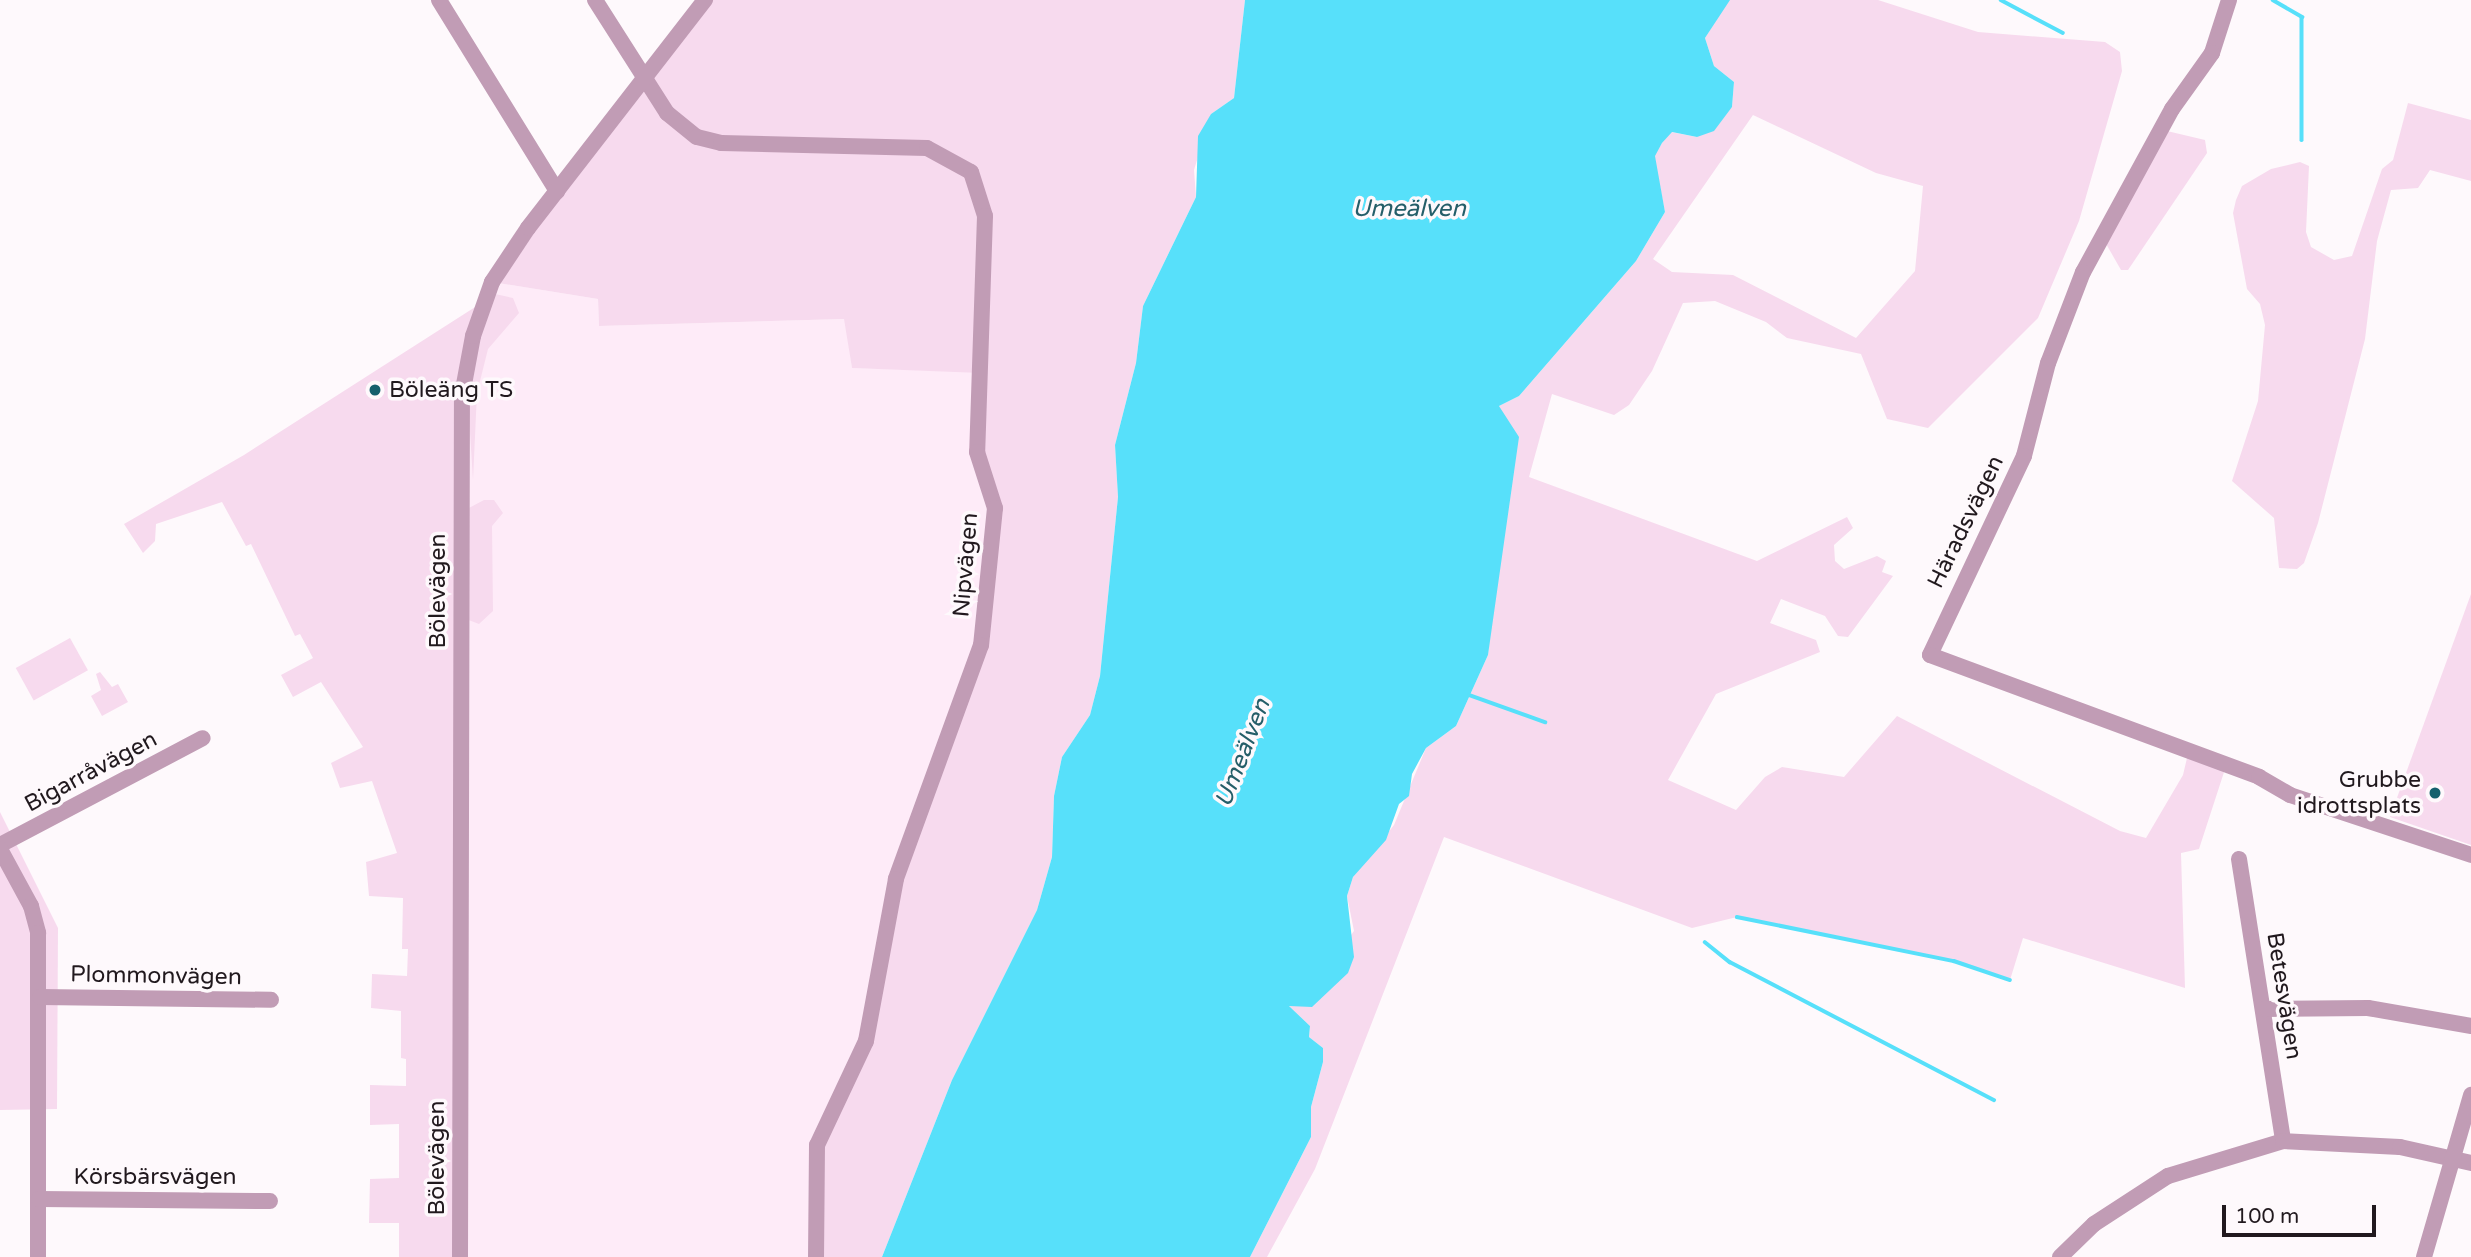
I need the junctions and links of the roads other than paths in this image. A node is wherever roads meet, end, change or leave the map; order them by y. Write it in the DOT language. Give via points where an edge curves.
graph roads {
  1 [pos="439,0"];
  2 [pos="595,0"];
  3 [pos="705,0"];
  4 [pos="2230,0"];
  5 [pos="644,80"];
  6 [pos="557,191"];
  7 [pos="203,738"];
  8 [pos="0,847"];
  9 [pos="2471,855"];
  10 [pos="2239,859"];
  11 [pos="40,997"];
  12 [pos="271,1000"];
  13 [pos="2263,1009"];
  14 [pos="2471,1026"];
  15 [pos="2471,1095"];
  16 [pos="2283,1141"];
  17 [pos="2452,1158"];
  18 [pos="2471,1163"];
  19 [pos="39,1199"];
  20 [pos="270,1200"];
  21 [pos="38,1257"];
  22 [pos="460,1257"];
  23 [pos="816,1257"];
  24 [pos="2060,1257"];
  25 [pos="2424,1257"];
  1 -- 6 [label="street"];
  2 -- 5 [label="street, Nipvägen"];
  3 -- 5 [label="street, Bölevägen"];
  4 -- 9 [label="street, Häradsvägen" via="2211,53 2172,109 2084,272 2048,363 2024,456 1930,654 2353,815"];
  5 -- 6 [label="street, Bölevägen"];
  5 -- 23 [label="street, Nipvägen" via="682,128 721,144 927,148 971,172 985,216 977,452 995,508 981,645 896,879 866,1041 817,1145"];
  6 -- 22 [label="street, Bölevägen" via="483,302 462,395"];
  7 -- 8 [label="street, Bigarråvägen"];
  8 -- 11 [label="street" via="31,906 38,933"];
  10 -- 13 [label="street, Betesvägen"];
  11 -- 12 [label="street, Plommonvägen"];
  11 -- 19 [label="street"];
  13 -- 14 [label="street" via="2368,1008"];
  13 -- 16 [label="street, Betesvägen"];
  15 -- 17 [label="street"];
  16 -- 17 [label="street" via="2386,1146"];
  16 -- 24 [label="street" via="2168,1176 2094,1224"];
  17 -- 18 [label="street"];
  17 -- 25 [label="street"];
  19 -- 20 [label="street, Körsbärsvägen"];
  19 -- 21 [label="street"];
}
